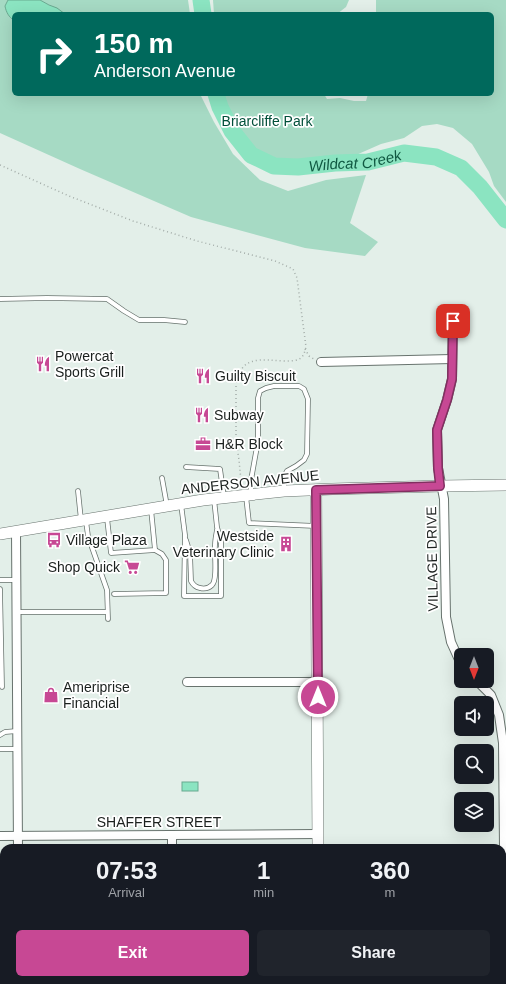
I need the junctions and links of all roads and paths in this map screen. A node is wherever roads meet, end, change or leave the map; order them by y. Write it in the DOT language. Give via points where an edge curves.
graph roads {
  1 [pos="0,165"];
  2 [pos="0,298"];
  3 [pos="453,309"];
  4 [pos="185,322"];
  5 [pos="305,349"];
  6 [pos="452,359"];
  7 [pos="322,362"];
  8 [pos="186,467"];
  9 [pos="162,478"];
  10 [pos="241,481"];
  11 [pos="506,485"];
  12 [pos="440,486"];
  13 [pos="78,490"];
  14 [pos="316,490"];
  15 [pos="284,491"];
  16 [pos="248,495"];
  17 [pos="219,498"];
  18 [pos="181,504"];
  19 [pos="167,506"];
  20 [pos="151,509"];
  21 [pos="107,516"];
  22 [pos="83,520"];
  23 [pos="317,526"];
  24 [pos="217,528"];
  25 [pos="16,531"];
  26 [pos="0,534"];
  27 [pos="185,536"];
  28 [pos="155,550"];
  29 [pos="0,580"];
  30 [pos="16,580"];
  31 [pos="0,589"];
  32 [pos="114,594"];
  33 [pos="16,612"];
  34 [pos="107,612"];
  35 [pos="108,619"];
  36 [pos="454,649"];
  37 [pos="187,682"];
  38 [pos="318,682"];
  39 [pos="2,687"];
  40 [pos="484,688"];
  41 [pos="17,731"];
  42 [pos="0,735"];
  43 [pos="0,749"];
  44 [pos="17,750"];
  45 [pos="172,834"];
  46 [pos="318,834"];
  47 [pos="18,835"];
  48 [pos="0,836"];
  49 [pos="18,844"];
  50 [pos="172,844"];
  51 [pos="318,844"];
  52 [pos="504,844"];
  1 -- 5 [label="path" via="133,221 293,268 297,278"];
  2 -- 4 [label="lane" via="107,299 139,320"];
  3 -- 6 [label="street, VILLAGE DRIVE"];
  5 -- 7 [label="path" via="309,356"];
  5 -- 10 [label="path" via="300,359 254,360 240,372 236,386 236,440"];
  6 -- 7 [label="street"];
  6 -- 12 [label="street, VILLAGE DRIVE" via="452,379 437,430"];
  8 -- 17 [label="lane" via="220,469"];
  9 -- 19 [label="lane"];
  11 -- 12 [label="main road, ANDERSON AVENUE"];
  12 -- 14 [label="main road, ANDERSON AVENUE"];
  12 -- 36 [label="street, VILLAGE DRIVE" via="444,499 446,617"];
  13 -- 22 [label="lane"];
  14 -- 15 [label="main road, ANDERSON AVENUE"];
  14 -- 23 [label="main road"];
  15 -- 16 [label="main road, ANDERSON AVENUE"];
  15 -- 16 [label="lane" via="284,477 287,471 304,460 307,454 308,399 304,389 299,386 274,386 260,391 258,441"];
  16 -- 17 [label="main road, ANDERSON AVENUE"];
  16 -- 23 [label="lane" via="249,523"];
  17 -- 18 [label="main road, ANDERSON AVENUE"];
  17 -- 24 [label="lane"];
  18 -- 19 [label="main road, ANDERSON AVENUE"];
  18 -- 27 [label="lane"];
  19 -- 20 [label="main road, ANDERSON AVENUE"];
  20 -- 21 [label="main road, ANDERSON AVENUE"];
  20 -- 28 [label="lane"];
  21 -- 22 [label="main road, ANDERSON AVENUE"];
  21 -- 28 [label="lane" via="111,553"];
  22 -- 25 [label="main road, ANDERSON AVENUE"];
  22 -- 34 [label="lane" via="106,590"];
  23 -- 38 [label="main road"];
  24 -- 27 [label="lane" via="214,581 207,588 196,587 191,581 190,553"];
  24 -- 27 [label="lane" via="221,542 221,596 184,596"];
  25 -- 26 [label="main road, ANDERSON AVENUE"];
  25 -- 30 [label="street"];
  28 -- 32 [label="lane" via="166,560 166,593"];
  29 -- 30 [label="lane"];
  30 -- 33 [label="street"];
  31 -- 39 [label="lane"];
  33 -- 34 [label="lane"];
  33 -- 41 [label="street"];
  34 -- 35 [label="lane"];
  37 -- 38 [label="street"];
  38 -- 46 [label="main road"];
  40 -- 52 [label="street" via="491,695 499,715 503,744"];
  41 -- 42 [label="lane"];
  41 -- 44 [label="street"];
  43 -- 44 [label="lane"];
  44 -- 47 [label="street"];
  45 -- 46 [label="street, SHAFFER STREET"];
  45 -- 47 [label="street, SHAFFER STREET"];
  45 -- 50 [label="street"];
  46 -- 51 [label="main road"];
  47 -- 48 [label="street, SHAFFER STREET"];
  47 -- 49 [label="street"];
}
